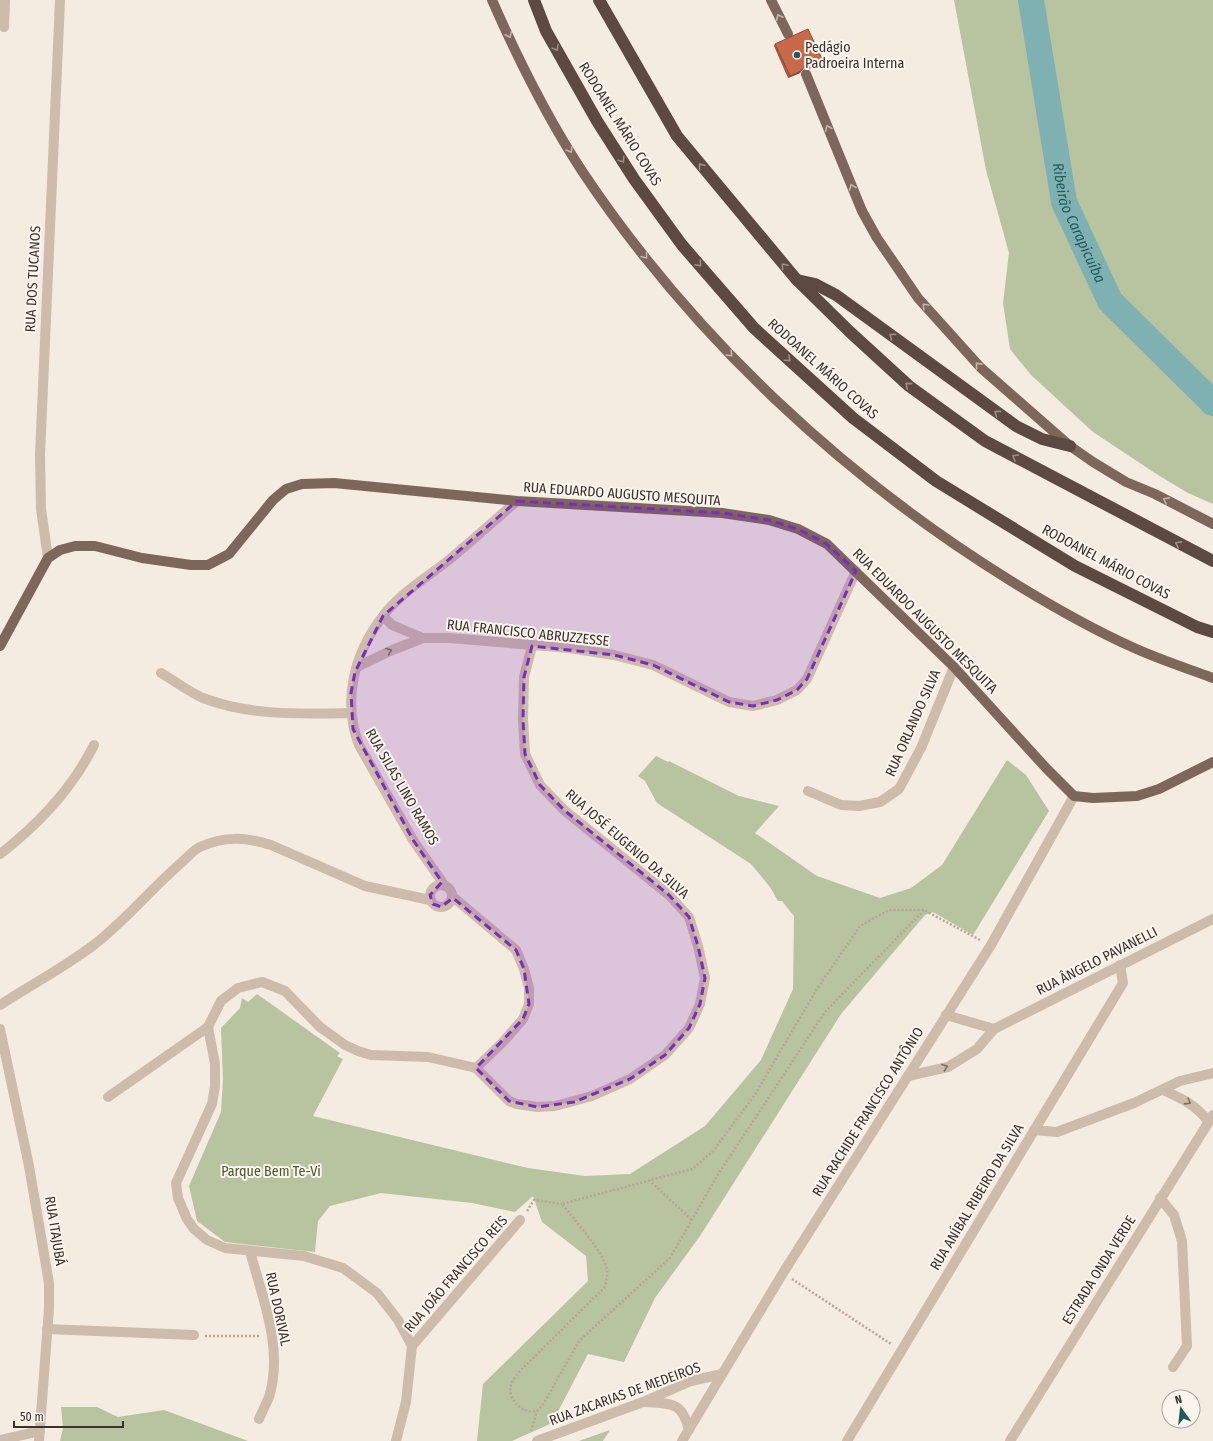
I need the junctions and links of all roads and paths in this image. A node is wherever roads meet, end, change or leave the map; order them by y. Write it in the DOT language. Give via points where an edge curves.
graph roads {
  1 [pos="5,0"];
  2 [pos="60,0"];
  3 [pos="492,0"];
  4 [pos="534,0"];
  5 [pos="599,0"];
  6 [pos="771,0"];
  7 [pos="4,27"];
  8 [pos="788,34"];
  9 [pos="806,74"];
  10 [pos="796,279"];
  11 [pos="1070,446"];
  12 [pos="517,501"];
  13 [pos="1213,524"];
  14 [pos="48,558"];
  15 [pos="1213,561"];
  16 [pos="856,571"];
  17 [pos="383,616"];
  18 [pos="1213,632"];
  19 [pos="423,638"];
  20 [pos="0,646"];
  21 [pos="532,646"];
  22 [pos="357,667"];
  23 [pos="954,667"];
  24 [pos="161,673"];
  25 [pos="1213,678"];
  26 [pos="351,713"];
  27 [pos="94,745"];
  28 [pos="1213,762"];
  29 [pos="808,791"];
  30 [pos="1074,796"];
  31 [pos="0,854"];
  32 [pos="445,886"];
  33 [pos="452,896"];
  34 [pos="430,900"];
  35 [pos="924,910"];
  36 [pos="1213,919"];
  37 [pos="990,945"];
  38 [pos="1120,965"];
  39 [pos="0,1005"];
  40 [pos="946,1016"];
  41 [pos="208,1027"];
  42 [pos="0,1028"];
  43 [pos="994,1029"];
  44 [pos="476,1068"];
  45 [pos="1213,1073"];
  46 [pos="908,1076"];
  47 [pos="1162,1090"];
  48 [pos="108,1097"];
  49 [pos="1210,1118"];
  50 [pos="1034,1130"];
  51 [pos="649,1179"];
  52 [pos="1160,1198"];
  53 [pos="562,1204"];
  54 [pos="520,1220"];
  55 [pos="692,1220"];
  56 [pos="250,1251"];
  57 [pos="783,1273"];
  58 [pos="47,1329"];
  59 [pos="194,1336"];
  60 [pos="272,1336"];
  61 [pos="412,1346"];
  62 [pos="900,1350"];
  63 [pos="1173,1367"];
  64 [pos="722,1374"];
  65 [pos="643,1402"];
  66 [pos="537,1411"];
  67 [pos="259,1419"];
  68 [pos="689,1430"];
  69 [pos="39,1436"];
  70 [pos="534,1438"];
  71 [pos="0,1440"];
  72 [pos="396,1441"];
  73 [pos="682,1441"];
  74 [pos="847,1441"];
  75 [pos="1010,1441"];
  1 -- 7 [label="street"];
  2 -- 14 [label="street, RUA DOS TUCANOS" via="40,454 42,509"];
  3 -- 25 [label="main road, one-way" via="524,67 586,176 646,258 688,308 769,392 883,492 987,566 1034,595 1132,648"];
  4 -- 18 [label="highway, RODOANEL MÁRIO COVAS, one-way" via="546,31 597,121 634,179 682,245 754,328 853,418 936,481 1075,566 1197,627"];
  10 -- 5 [label="highway, one-way" via="677,136"];
  8 -- 6 [label="main road, one-way"];
  11 -- 9 [label="main road, one-way" via="981,368 918,298 877,238 862,211"];
  11 -- 10 [label="highway, one-way" via="1042,439 1016,426 836,295 815,284"];
  15 -- 10 [label="highway, one-way" via="984,441 909,386"];
  13 -- 11 [label="main road, one-way" via="1126,482"];
  12 -- 14 [label="main road, RUA EDUARDO AUGUSTO MESQUITA" via="334,483 302,484 286,489 273,500 228,554 208,565 142,558 95,546 75,546 60,550"];
  12 -- 16 [label="main road, RUA EDUARDO AUGUSTO MESQUITA" via="722,513 769,520 798,529 827,544"];
  12 -- 17 [label="street, RUA SILAS LINO RAMOS" via="407,592"];
  14 -- 20 [label="main road"];
  16 -- 21 [label="street, RUA FRANCISCO ABRUZZESSE" via="807,679 797,690 777,700 753,706 729,702 653,665 614,655 569,648"];
  16 -- 23 [label="main road, RUA EDUARDO AUGUSTO MESQUITA"];
  17 -- 19 [label="street, RUA FRANCISCO ABRUZZESSE" via="392,625"];
  17 -- 22 [label="street, RUA SILAS LINO RAMOS" via="369,639"];
  19 -- 21 [label="street, RUA FRANCISCO ABRUZZESSE"];
  22 -- 19 [label="street, RUA FRANCISCO ABRUZZESSE, one-way"];
  21 -- 44 [label="street, RUA JOSÉ EUGENIO DA SILVA" via="524,677 525,754 540,785 564,810 669,895 689,917 705,978 700,1004 689,1028 665,1055 630,1079 592,1096 555,1106 518,1104 509,1101"];
  22 -- 26 [label="street, RUA SILAS LINO RAMOS" via="351,693"];
  23 -- 29 [label="street, RUA ORLANDO SILVA" via="921,748 899,789 880,802 859,806 840,805"];
  23 -- 30 [label="main road, RUA EDUARDO AUGUSTO MESQUITA"];
  24 -- 26 [label="street" via="202,697 228,706 284,713"];
  26 -- 32 [label="street, RUA SILAS LINO RAMOS" via="359,745 414,840"];
  27 -- 31 [label="street" via="82,769 43,817"];
  28 -- 30 [label="main road" via="1159,789 1137,796"];
  30 -- 37 [label="street, RUA RACHIDE FRANCISCO ANTÔNIO"];
  32 -- 33 [label="street" via="451,891"];
  32 -- 34 [label="street" via="433,888"];
  33 -- 34 [label="street" via="446,905 441,907"];
  33 -- 44 [label="street" via="516,950 529,988 529,1004 523,1019"];
  34 -- 39 [label="street" via="365,886 271,844 238,838 217,842 199,848 164,877 94,944"];
  35 -- 37 [label="path"];
  35 -- 51 [label="path" via="889,910 860,926 817,989 754,1096 713,1151 692,1169"];
  35 -- 55 [label="path" via="825,1012 717,1176"];
  36 -- 38 [label="street, RUA ÂNGELO PAVANELLI"];
  37 -- 40 [label="street, RUA RACHIDE FRANCISCO ANTÔNIO"];
  38 -- 43 [label="street, RUA ÂNGELO PAVANELLI"];
  38 -- 50 [label="street, RUA ANÍBAL RIBEIRO DA SILVA" via="1122,983"];
  40 -- 43 [label="street"];
  40 -- 46 [label="street, RUA RACHIDE FRANCISCO ANTÔNIO"];
  41 -- 44 [label="street" via="221,1001 238,988 262,982 285,991 320,1027 358,1052 371,1055 428,1057"];
  41 -- 48 [label="street"];
  41 -- 56 [label="street" via="215,1064 212,1104 176,1183 178,1198 187,1219 207,1240 225,1248"];
  42 -- 58 [label="street, RUA ITAJUBÁ" via="45,1252 49,1283"];
  46 -- 43 [label="street, RUA ÂNGELO PAVANELLI, one-way" via="948,1068 977,1049"];
  45 -- 47 [label="street" via="1180,1081"];
  46 -- 57 [label="street, RUA RACHIDE FRANCISCO ANTÔNIO"];
  47 -- 49 [label="street, one-way" via="1183,1099"];
  47 -- 50 [label="street" via="1102,1117 1057,1132"];
  49 -- 52 [label="street, ESTRADA ONDA VERDE"];
  50 -- 62 [label="street, RUA ANÍBAL RIBEIRO DA SILVA"];
  51 -- 53 [label="path"];
  51 -- 55 [label="path"];
  52 -- 63 [label="street" via="1174,1215 1182,1241 1187,1346"];
  52 -- 75 [label="street, ESTRADA ONDA VERDE"];
  53 -- 54 [label="path" via="534,1200"];
  53 -- 66 [label="path" via="598,1251 607,1269 606,1281 604,1288 524,1367 511,1385 515,1404 525,1411"];
  54 -- 61 [label="street, RUA JOÃO FRANCISCO REIS"];
  55 -- 66 [label="path" via="670,1258 579,1341 544,1404"];
  56 -- 60 [label="street, RUA DORIVAL"];
  56 -- 61 [label="street" via="304,1256 343,1268 377,1293 398,1320"];
  57 -- 62 [label="path"];
  57 -- 64 [label="street, RUA RACHIDE FRANCISCO ANTÔNIO"];
  58 -- 59 [label="street"];
  58 -- 69 [label="street, RUA ITAJUBÁ"];
  59 -- 60 [label="path"];
  60 -- 67 [label="street, RUA DORIVAL" via="273,1371 269,1396"];
  61 -- 72 [label="street" via="406,1402"];
  62 -- 74 [label="street, RUA ANÍBAL RIBEIRO DA SILVA"];
  64 -- 65 [label="street, RUA ZACARIAS DE MEDEIROS" via="690,1381"];
  64 -- 68 [label="street, RUA RACHIDE FRANCISCO ANTÔNIO"];
  65 -- 68 [label="street" via="672,1404 679,1407 686,1418"];
  65 -- 70 [label="street, RUA ZACARIAS DE MEDEIROS"];
  66 -- 70 [label="path"];
  68 -- 73 [label="street, RUA RACHIDE FRANCISCO ANTÔNIO"];
  69 -- 71 [label="street"];
}
